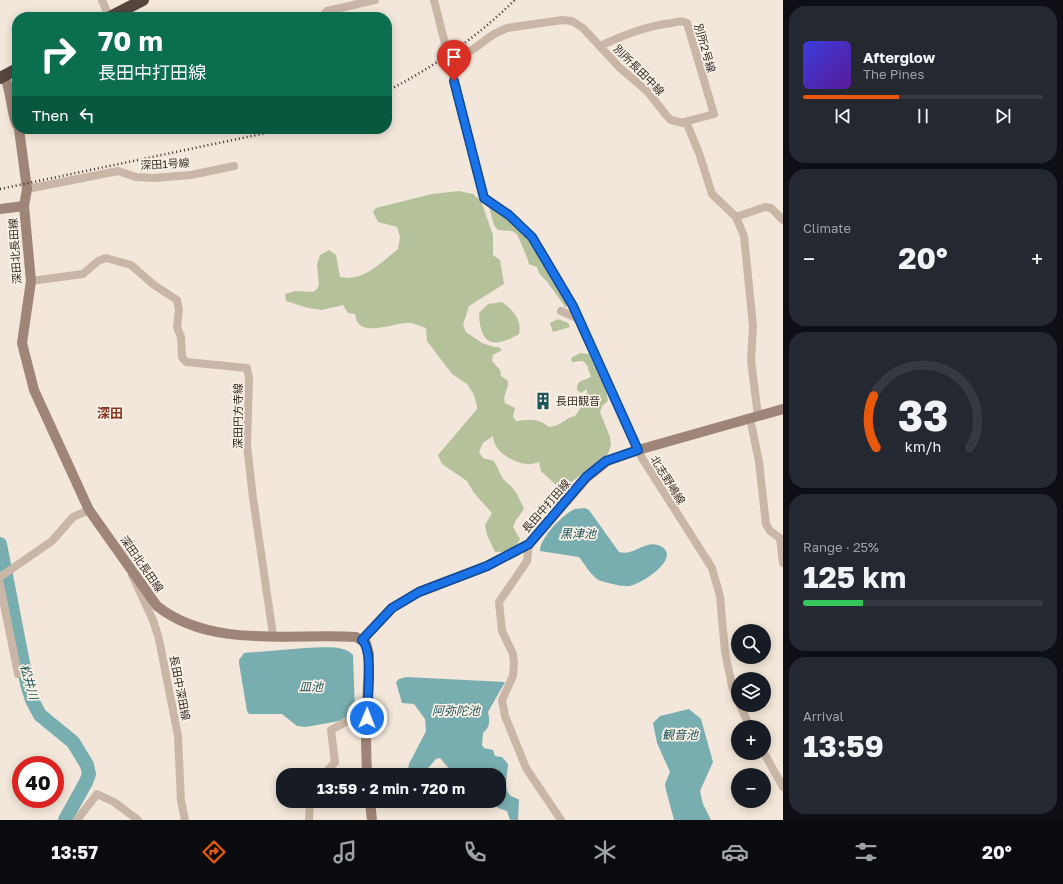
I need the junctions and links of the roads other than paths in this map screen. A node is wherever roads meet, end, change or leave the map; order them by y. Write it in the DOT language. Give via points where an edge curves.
graph roads {
  1 [pos="102,0"];
  2 [pos="143,0"];
  3 [pos="375,0"];
  4 [pos="434,0"];
  5 [pos="108,12"];
  6 [pos="120,12"];
  7 [pos="326,12"];
  8 [pos="600,46"];
  9 [pos="450,66"];
  10 [pos="12,72"];
  11 [pos="2,77"];
  12 [pos="12,94"];
  13 [pos="684,122"];
  14 [pos="20,134"];
  15 [pos="234,166"];
  16 [pos="27,189"];
  17 [pos="24,206"];
  18 [pos="0,209"];
  19 [pos="736,217"];
  20 [pos="783,220"];
  21 [pos="31,280"];
  22 [pos="561,311"];
  23 [pos="579,320"];
  24 [pos="783,409"];
  25 [pos="754,417"];
  26 [pos="638,450"];
  27 [pos="89,510"];
  28 [pos="529,544"];
  29 [pos="783,563"];
  30 [pos="129,567"];
  31 [pos="1,579"];
  32 [pos="274,636"];
  33 [pos="362,640"];
  34 [pos="18,674"];
  35 [pos="731,681"];
  36 [pos="367,706"];
  37 [pos="768,760"];
  38 [pos="330,768"];
  39 [pos="367,768"];
  40 [pos="783,787"];
  41 [pos="310,808"];
  42 [pos="371,808"];
  43 [pos="77,820"];
  44 [pos="138,820"];
  45 [pos="185,820"];
  46 [pos="309,820"];
  47 [pos="372,820"];
  48 [pos="561,820"];
  1 -- 5 [label="street"];
  2 -- 6 [label="highway"];
  3 -- 7 [label="street"];
  4 -- 9 [label="street, 北志野嶋線"];
  8 -- 9 [label="street, 別所長田中線" via="572,21 529,24 507,28 494,34"];
  8 -- 13 [label="street, 別所長田中線" via="619,67 648,92 671,120"];
  8 -- 13 [label="street, 別所2号線" via="652,26 682,21 687,23 714,112 713,115"];
  9 -- 23 [label="street, 北志野嶋線" via="484,198 509,215 529,234"];
  10 -- 11 [label="highway"];
  11 -- 12 [label="street"];
  13 -- 19 [label="street" via="690,128 712,194"];
  14 -- 16 [label="street, 深田北長田線"];
  15 -- 16 [label="street, 深田1号線" via="191,175 154,178 136,177 118,171"];
  16 -- 17 [label="street, 深田北長田線"];
  17 -- 18 [label="street"];
  17 -- 21 [label="street, 深田北長田線"];
  19 -- 20 [label="street" via="765,207 771,208"];
  19 -- 25 [label="street" via="744,236 748,266 753,326 751,360"];
  21 -- 27 [label="street, 深田北長田線" via="22,343 25,356 34,390"];
  21 -- 32 [label="street, 深田円方寺線" via="83,274 98,261 106,258 131,265 154,285 178,300 177,327 181,337 182,357 186,362 247,368 247,445"];
  22 -- 23 [label="street"];
  23 -- 26 [label="street, 北志野嶋線"];
  24 -- 25 [label="street, 長田中打田線"];
  25 -- 26 [label="street, 長田中打田線"];
  25 -- 29 [label="street" via="766,524 770,531 780,538"];
  26 -- 28 [label="street, 長田中打田線" via="606,461 586,477"];
  26 -- 35 [label="street, 北志野嶋線" via="714,574 720,596 725,652"];
  27 -- 30 [label="street, 深田北長田線"];
  27 -- 31 [label="street" via="73,517 52,541"];
  28 -- 33 [label="street, 長田中打田線" via="487,566 419,592 392,608"];
  28 -- 48 [label="street" via="527,561 499,602 502,631 513,654 514,663 513,676 502,700 505,716 526,768"];
  30 -- 32 [label="street, 深田北長田線" via="157,606 172,616 210,630"];
  30 -- 45 [label="street, 長田中深田線" via="159,639 178,736 181,800"];
  31 -- 34 [label="street"];
  32 -- 33 [label="street, 深田北長田線" via="356,637"];
  33 -- 36 [label="street" via="366,643 368,654"];
  36 -- 38 [label="street" via="353,718 331,730 334,762"];
  36 -- 39 [label="street"];
  37 -- 40 [label="street"];
  41 -- 46 [label="street"];
  42 -- 47 [label="street"];
  43 -- 44 [label="street" via="97,794 114,802"];
}
